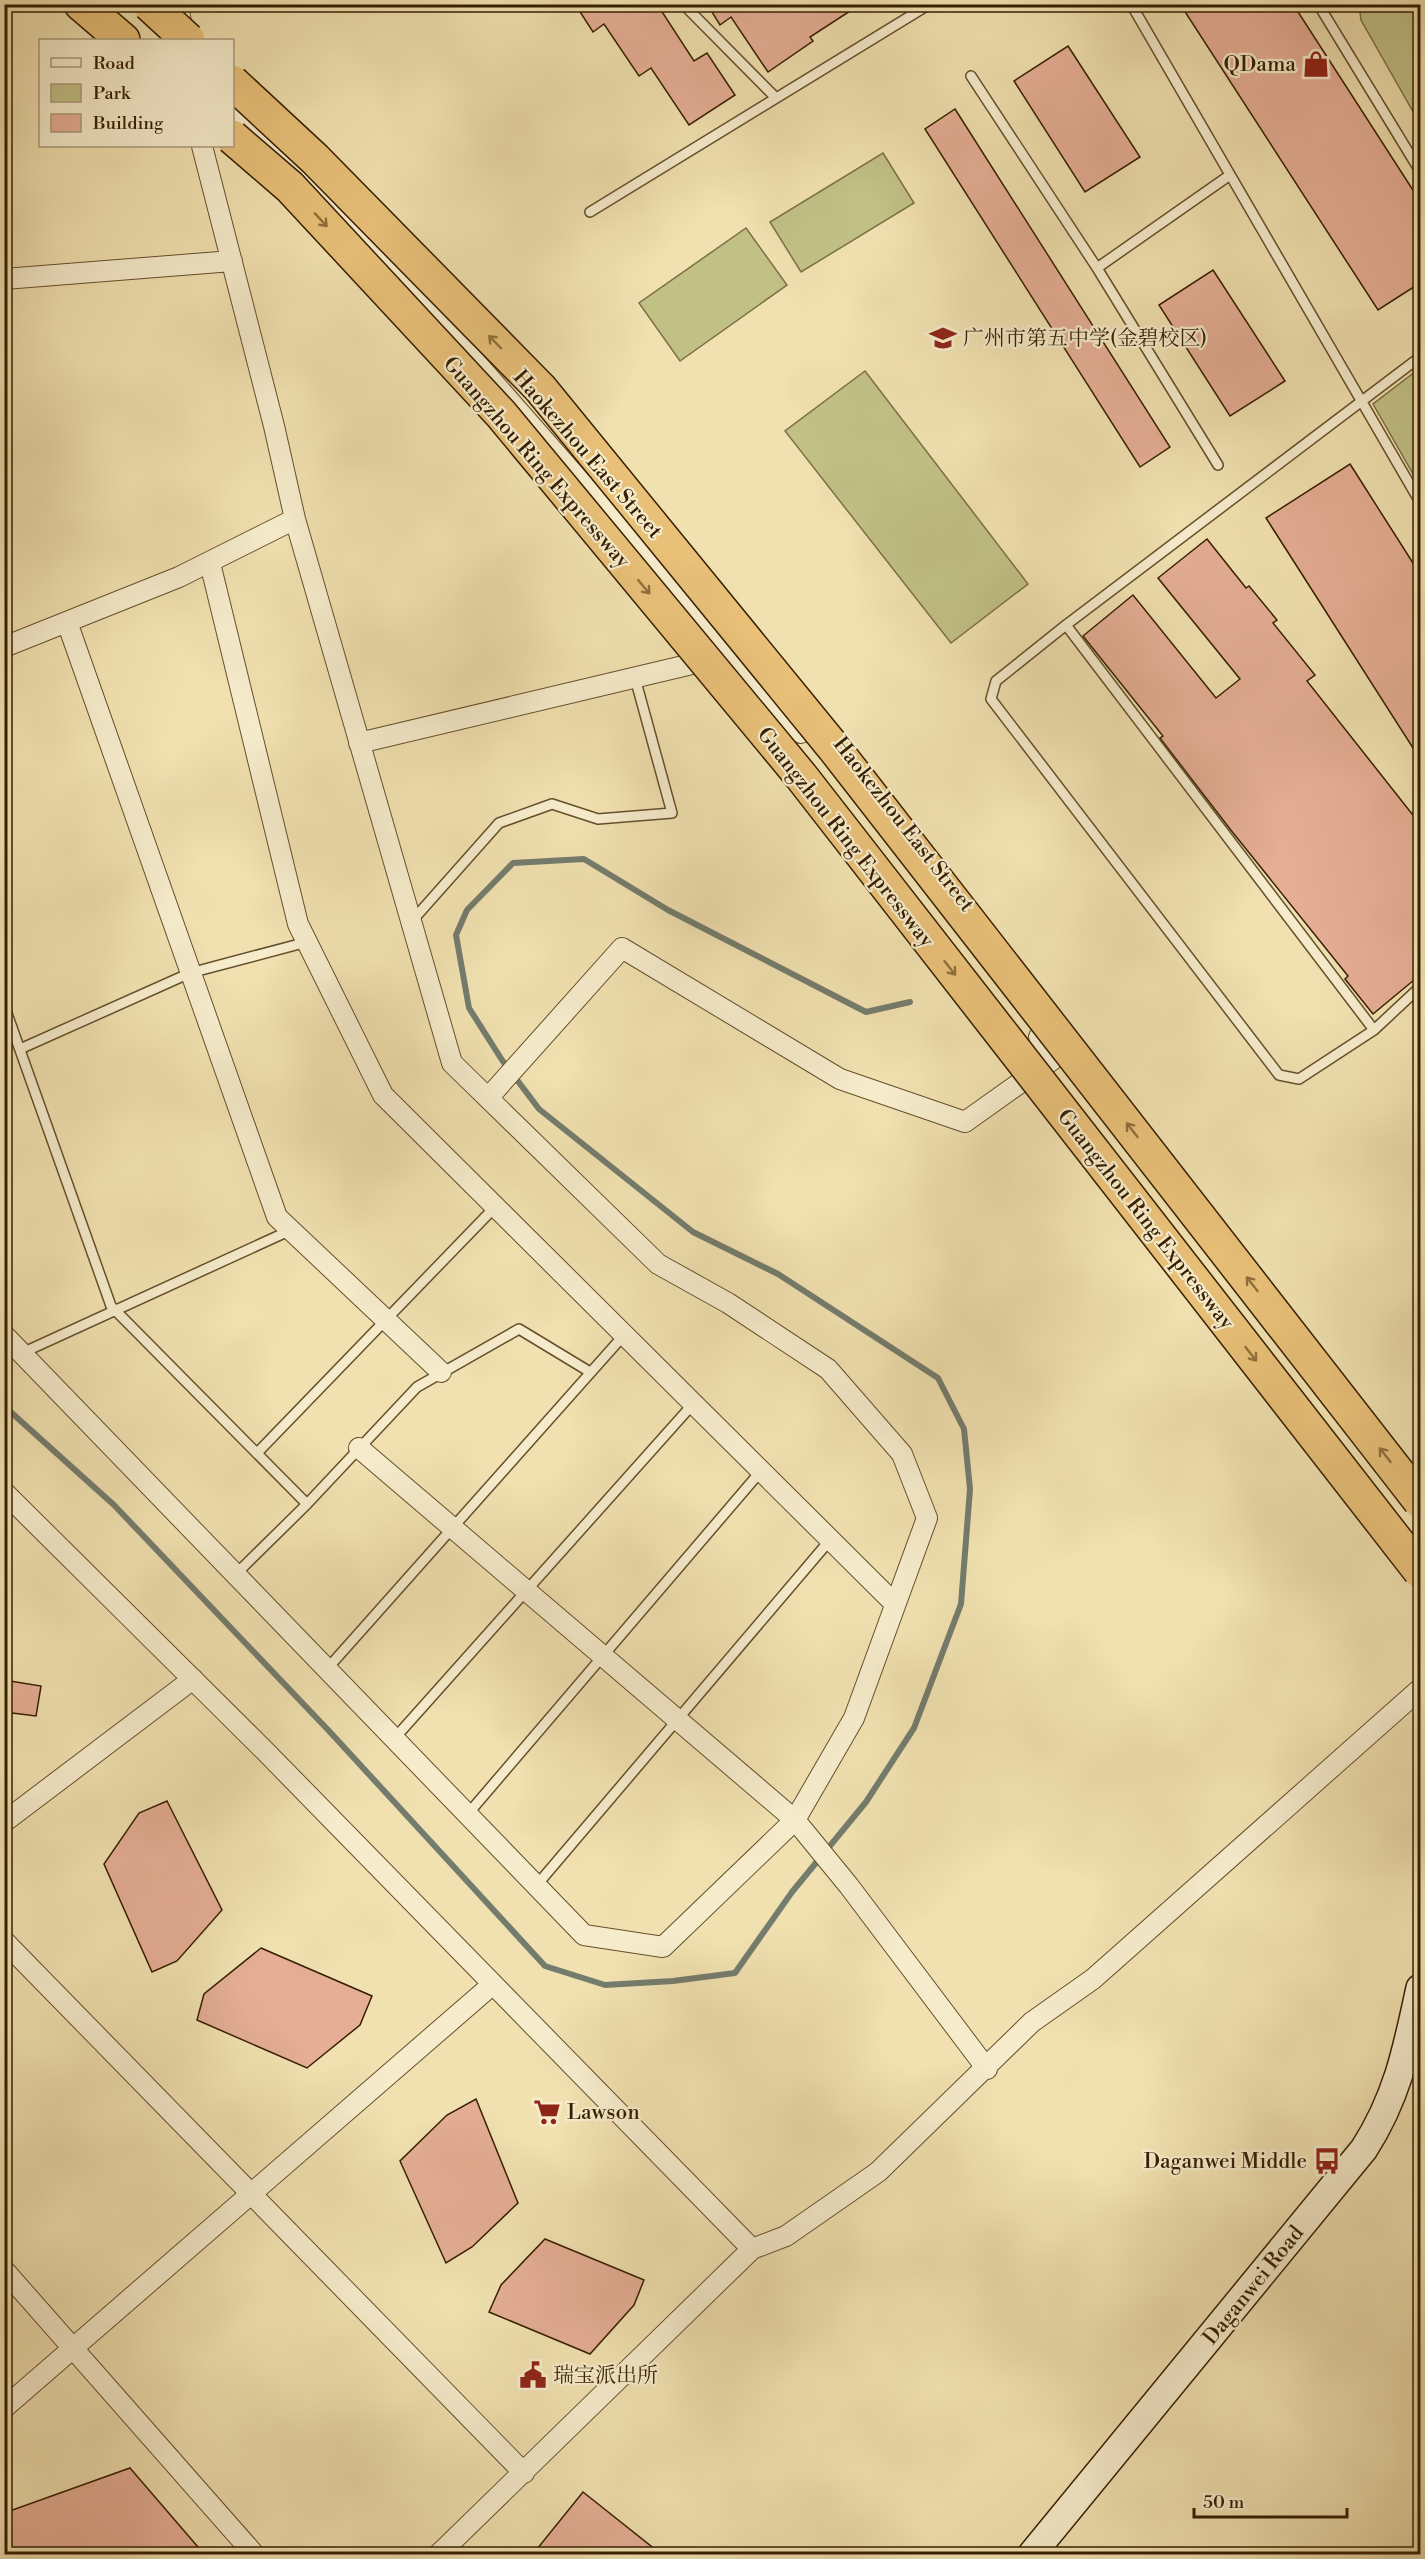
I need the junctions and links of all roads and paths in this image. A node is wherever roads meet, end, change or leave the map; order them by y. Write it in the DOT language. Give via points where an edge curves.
graph roads {
  1 [pos="81,4"];
  2 [pos="149,4"];
  3 [pos="178,4"];
  4 [pos="683,4"];
  5 [pos="930,4"];
  6 [pos="1131,4"];
  7 [pos="1318,4"];
  8 [pos="122,39"];
  9 [pos="185,39"];
  10 [pos="186,39"];
  11 [pos="971,76"];
  12 [pos="234,84"];
  13 [pos="776,98"];
  14 [pos="234,118"];
  15 [pos="234,139"];
  16 [pos="202,147"];
  17 [pos="1420,171"];
  18 [pos="1230,175"];
  19 [pos="590,212"];
  20 [pos="232,261"];
  21 [pos="1097,268"];
  22 [pos="4,279"];
  23 [pos="1420,357"];
  24 [pos="1361,401"];
  25 [pos="1218,465"];
  26 [pos="1420,502"];
  27 [pos="295,519"];
  28 [pos="210,562"];
  29 [pos="67,622"];
  30 [pos="1066,625"];
  31 [pos="4,647"];
  32 [pos="733,655"];
  33 [pos="635,678"];
  34 [pos="359,743"];
  35 [pos="411,921"];
  36 [pos="307,942"];
  37 [pos="190,973"];
  38 [pos="1420,987"];
  39 [pos="4,1005"];
  40 [pos="1374,1030"];
  41 [pos="20,1049"];
  42 [pos="488,1098"];
  43 [pos="495,1207"];
  44 [pos="291,1230"];
  45 [pos="115,1311"];
  46 [pos="386,1320"];
  47 [pos="4,1335"];
  48 [pos="624,1335"];
  49 [pos="22,1353"];
  50 [pos="441,1372"];
  51 [pos="591,1372"];
  52 [pos="693,1404"];
  53 [pos="359,1448"];
  54 [pos="257,1453"];
  55 [pos="761,1471"];
  56 [pos="4,1492"];
  57 [pos="1420,1501"];
  58 [pos="307,1504"];
  59 [pos="453,1528"];
  60 [pos="830,1540"];
  61 [pos="1420,1572"];
  62 [pos="236,1574"];
  63 [pos="526,1591"];
  64 [pos="895,1604"];
  65 [pos="603,1656"];
  66 [pos="327,1669"];
  67 [pos="193,1679"];
  68 [pos="1420,1689"];
  69 [pos="678,1719"];
  70 [pos="394,1739"];
  71 [pos="467,1815"];
  72 [pos="4,1822"];
  73 [pos="798,1824"];
  74 [pos="536,1886"];
  75 [pos="4,1941"];
  76 [pos="493,1984"];
  77 [pos="1420,1988"];
  78 [pos="987,2069"];
  79 [pos="250,2192"];
  80 [pos="752,2249"];
  81 [pos="4,2270"];
  82 [pos="73,2349"];
  83 [pos="4,2408"];
  84 [pos="524,2473"];
  85 [pos="254,2554"];
  86 [pos="439,2554"];
  87 [pos="1032,2554"];
  1 -- 8 [label="highway"];
  2 -- 9 [label="highway, bridge"];
  3 -- 10 [label="street"];
  4 -- 13 [label="lane"];
  5 -- 13 [label="lane"];
  6 -- 18 [label="lane"];
  7 -- 17 [label="lane"];
  11 -- 21 [label="lane"];
  57 -- 12 [label="highway, Guangzhou Ring Expressway, one-way, bridge" via="834,748 540,388 315,159"];
  13 -- 19 [label="lane"];
  14 -- 32 [label="street, Haokezhou East Street" via="336,203"];
  15 -- 61 [label="highway, Guangzhou Ring Expressway, one-way, bridge" via="290,187 501,414 801,776"];
  16 -- 20 [label="street"];
  18 -- 21 [label="lane"];
  18 -- 24 [label="lane"];
  20 -- 22 [label="street"];
  20 -- 27 [label="street"];
  21 -- 25 [label="lane"];
  23 -- 24 [label="lane"];
  24 -- 26 [label="lane"];
  24 -- 30 [label="lane"];
  27 -- 28 [label="street"];
  27 -- 34 [label="street"];
  28 -- 29 [label="street"];
  28 -- 36 [label="street" via="298,924"];
  29 -- 31 [label="street"];
  29 -- 37 [label="street"];
  30 -- 40 [label="lane"];
  30 -- 40 [label="lane" via="996,681 991,699 1279,1075 1299,1079"];
  32 -- 33 [label="street"];
  32 -- 42 [label="street, Haokezhou East Street" via="817,750 1055,1059 965,1122 840,1079 622,948"];
  33 -- 34 [label="street"];
  33 -- 35 [label="lane" via="672,813 598,819 552,804 499,823"];
  34 -- 35 [label="street"];
  35 -- 42 [label="street" via="452,1063"];
  36 -- 37 [label="lane"];
  36 -- 43 [label="street" via="383,1095"];
  37 -- 41 [label="lane"];
  37 -- 44 [label="street" via="277,1217"];
  38 -- 40 [label="lane"];
  39 -- 41 [label="lane"];
  41 -- 45 [label="lane"];
  42 -- 64 [label="street" via="658,1264 828,1369 902,1454 927,1518"];
  43 -- 46 [label="lane"];
  43 -- 48 [label="street"];
  44 -- 45 [label="lane"];
  44 -- 46 [label="street"];
  45 -- 49 [label="lane"];
  45 -- 54 [label="lane"];
  46 -- 50 [label="street"];
  46 -- 54 [label="lane"];
  47 -- 49 [label="street"];
  48 -- 51 [label="lane"];
  48 -- 52 [label="street"];
  49 -- 62 [label="street"];
  50 -- 51 [label="lane" via="519,1329"];
  50 -- 53 [label="lane" via="417,1387"];
  51 -- 59 [label="lane"];
  52 -- 55 [label="street"];
  52 -- 63 [label="lane"];
  53 -- 58 [label="lane"];
  53 -- 59 [label="street"];
  54 -- 58 [label="lane"];
  55 -- 60 [label="street"];
  55 -- 65 [label="lane"];
  56 -- 67 [label="street"];
  58 -- 62 [label="lane"];
  59 -- 63 [label="street"];
  59 -- 66 [label="lane"];
  60 -- 64 [label="street"];
  60 -- 69 [label="lane"];
  62 -- 66 [label="street"];
  63 -- 65 [label="street"];
  63 -- 70 [label="lane"];
  64 -- 73 [label="street" via="854,1718"];
  65 -- 69 [label="street"];
  65 -- 71 [label="lane"];
  66 -- 70 [label="street"];
  67 -- 72 [label="street"];
  67 -- 76 [label="street"];
  68 -- 78 [label="street" via="1094,1979 1032,2022"];
  69 -- 73 [label="street"];
  69 -- 74 [label="lane"];
  70 -- 71 [label="street"];
  71 -- 74 [label="street"];
  73 -- 74 [label="street" via="663,1947 584,1935"];
  73 -- 78 [label="street"];
  75 -- 79 [label="street"];
  76 -- 79 [label="street"];
  76 -- 80 [label="street"];
  77 -- 87 [label="street, Daganwei Road" via="1395,2093 1364,2150"];
  78 -- 80 [label="street" via="878,2172 786,2236"];
  79 -- 82 [label="street"];
  79 -- 84 [label="street"];
  80 -- 84 [label="street"];
  81 -- 82 [label="street"];
  82 -- 83 [label="street"];
  82 -- 85 [label="street"];
  84 -- 86 [label="street"];
}
